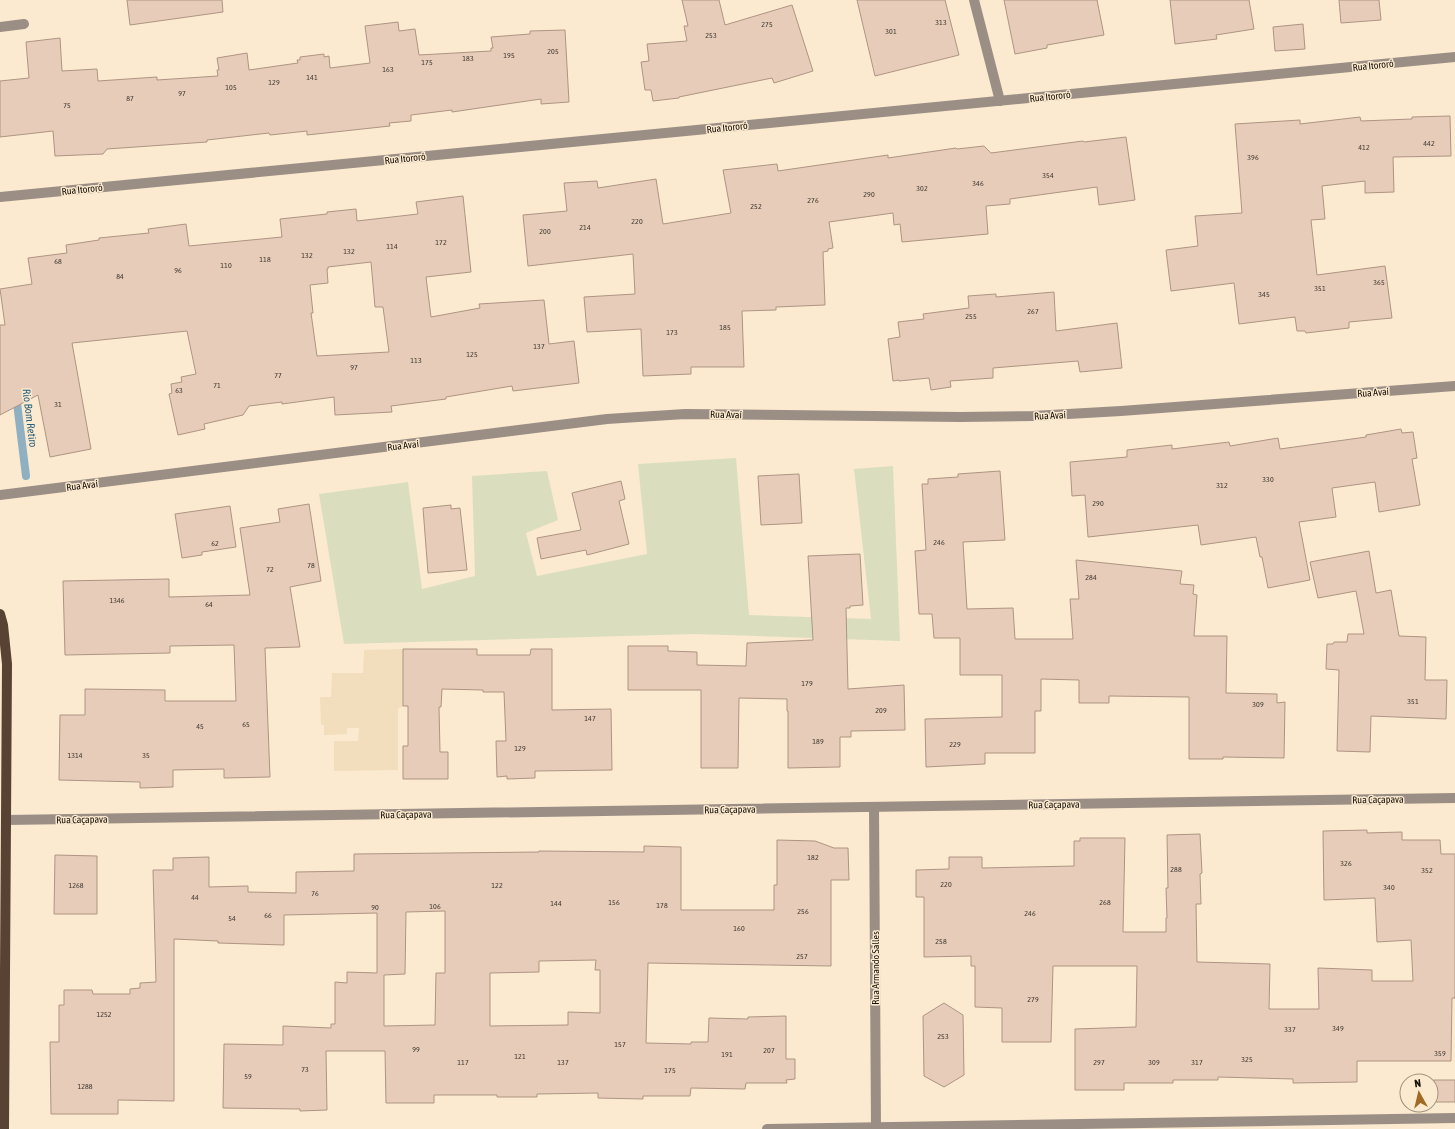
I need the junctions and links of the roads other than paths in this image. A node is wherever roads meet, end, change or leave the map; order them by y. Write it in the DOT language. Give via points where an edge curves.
graph roads {
  1 [pos="974,0"];
  2 [pos="24,24"];
  3 [pos="0,26"];
  4 [pos="1455,57"];
  5 [pos="1000,101"];
  6 [pos="0,197"];
  7 [pos="1455,386"];
  8 [pos="0,495"];
  9 [pos="0,614"];
  10 [pos="1455,798"];
  11 [pos="874,807"];
  12 [pos="3,822"];
  13 [pos="1455,1118"];
  14 [pos="876,1128"];
  15 [pos="4,1129"];
  16 [pos="767,1129"];
  1 -- 5 [label="street"];
  2 -- 3 [label="street"];
  4 -- 5 [label="street, Rua Itororó"];
  5 -- 6 [label="street, Rua Itororó"];
  7 -- 8 [label="street, Rua Avaí" via="1033,416 685,414 607,420"];
  9 -- 12 [label="main road" via="7,664"];
  10 -- 11 [label="street, Rua Caçapava"];
  11 -- 12 [label="street, Rua Caçapava"];
  11 -- 14 [label="street, Rua Armando Salles"];
  12 -- 15 [label="main road"];
  13 -- 14 [label="street"];
  14 -- 16 [label="street"];
}
